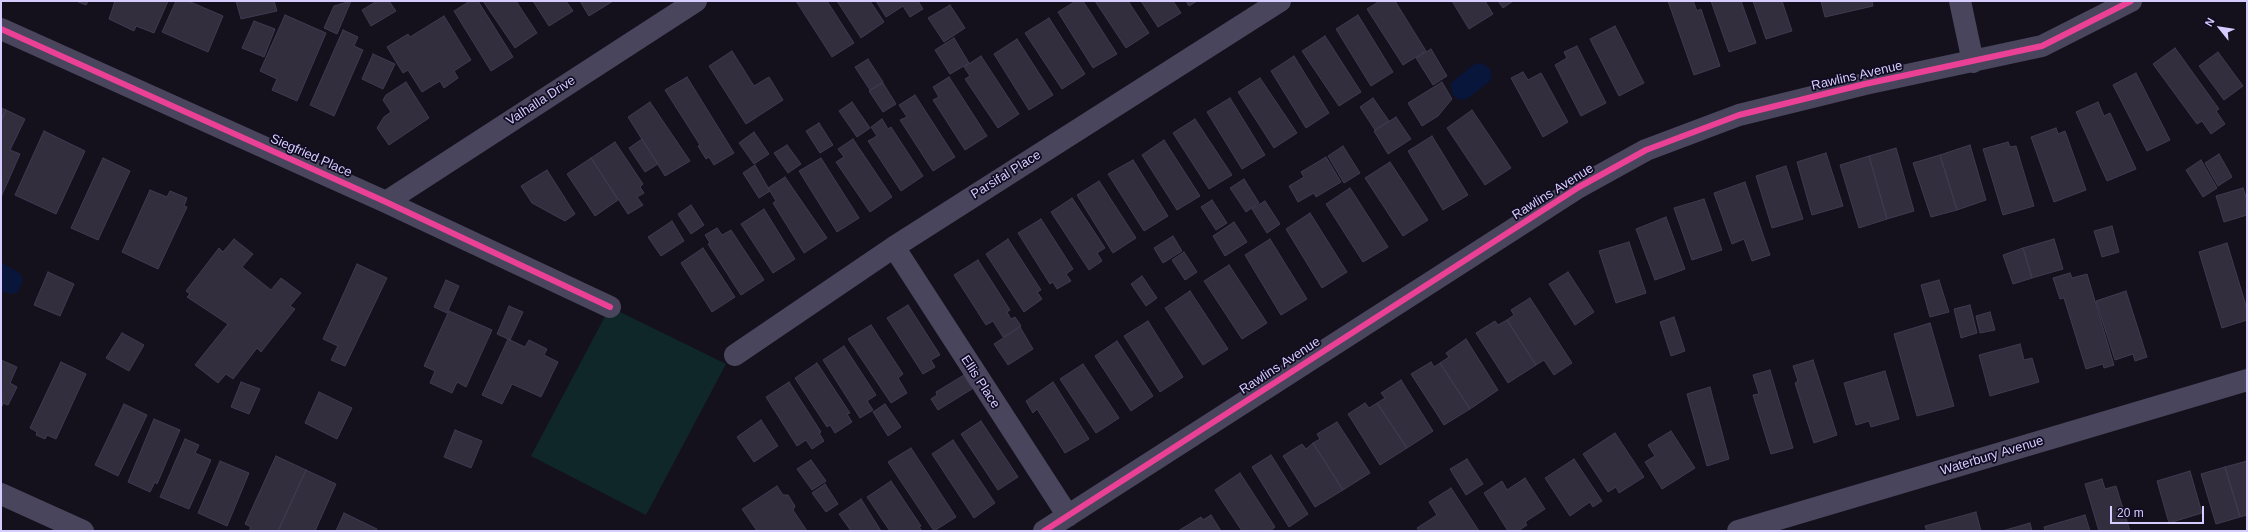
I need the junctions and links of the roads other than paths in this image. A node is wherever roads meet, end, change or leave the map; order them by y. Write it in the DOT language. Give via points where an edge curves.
graph roads {
  1 [pos="696,1"];
  2 [pos="1280,1"];
  3 [pos="1960,1"];
  4 [pos="2131,1"];
  5 [pos="1,29"];
  6 [pos="1973,62"];
  7 [pos="386,202"];
  8 [pos="894,247"];
  9 [pos="610,307"];
  10 [pos="735,355"];
  11 [pos="2247,380"];
  12 [pos="1,494"];
  13 [pos="1068,516"];
  14 [pos="1776,520"];
  15 [pos="83,531"];
  16 [pos="1044,531"];
  17 [pos="1738,531"];
  18 [pos="1796,531"];
  1 -- 7 [label="street, Valhalla Drive"];
  2 -- 8 [label="street, Parsifal Place"];
  3 -- 6 [label="street"];
  4 -- 6 [label="street, Rawlins Avenue" via="2042,46"];
  5 -- 7 [label="street, Siegfried Place"];
  6 -- 13 [label="street, Rawlins Avenue" via="1865,84 1739,115 1646,150 1579,187"];
  7 -- 9 [label="street, Siegfried Place"];
  8 -- 10 [label="street, Parsifal Place"];
  8 -- 13 [label="street, Ellis Place"];
  11 -- 14 [label="street, Waterbury Avenue"];
  12 -- 15 [label="street"];
  13 -- 16 [label="street, Rawlins Avenue"];
  14 -- 17 [label="street, Waterbury Avenue"];
  14 -- 18 [label="street"];
}
